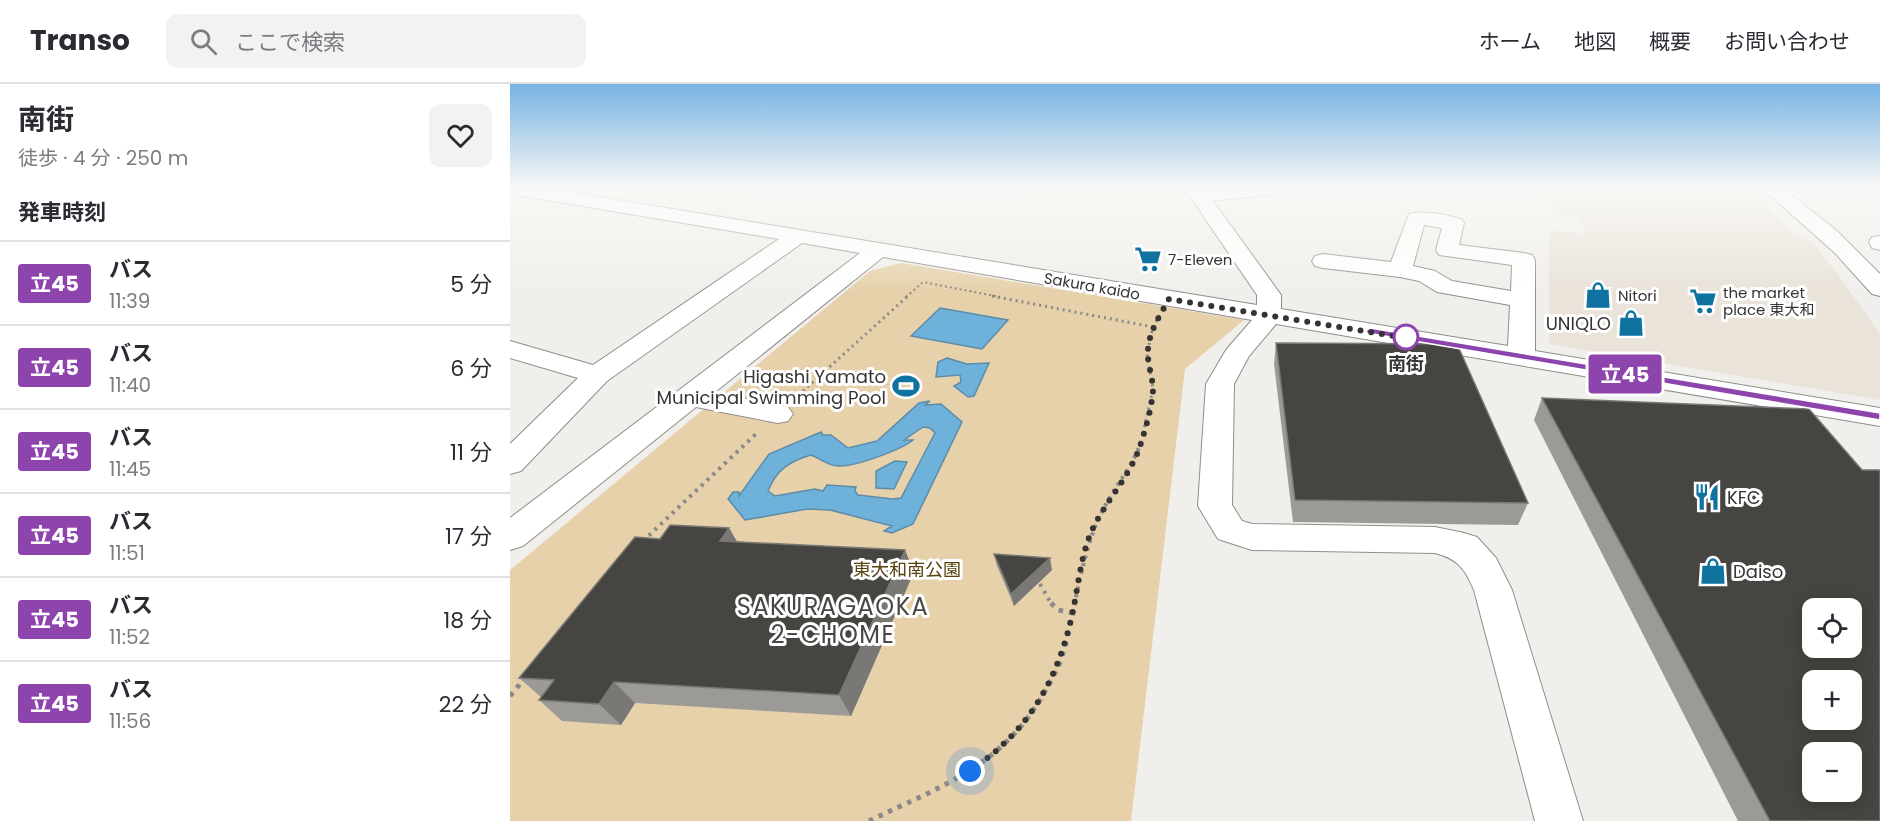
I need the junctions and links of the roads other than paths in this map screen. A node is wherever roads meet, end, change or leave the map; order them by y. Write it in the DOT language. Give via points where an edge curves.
graph roads {
  1 [pos="729,223"];
  2 [pos="1220,223"];
  3 [pos="1414,223"];
  4 [pos="1454,223"];
  5 [pos="1815,223"];
  6 [pos="800,235"];
  7 [pos="879,249"];
  8 [pos="1323,261"];
  9 [pos="1400,270"];
  10 [pos="1880,289"];
  11 [pos="1523,300"];
  12 [pos="1269,316"];
  13 [pos="510,349"];
  14 [pos="1521,357"];
  15 [pos="597,375"];
  16 [pos="688,397"];
  17 [pos="778,414"];
  18 [pos="1880,417"];
  19 [pos="510,464"];
  20 [pos="510,537"];
  21 [pos="1559,821"];
  1 -- 6 [label="street, Sakura kaido"];
  2 -- 12 [label="street" via="1269,295"];
  3 -- 9 [label="street"];
  4 -- 11 [label="street" via="1447,250 1524,260"];
  5 -- 10 [label="street"];
  6 -- 7 [label="street, Sakura kaido"];
  6 -- 15 [label="street"];
  7 -- 12 [label="street, Sakura kaido"];
  7 -- 16 [label="street"];
  8 -- 9 [label="street"];
  9 -- 11 [label="street" via="1427,276 1445,287"];
  11 -- 14 [label="street"];
  12 -- 14 [label="street, Sakura kaido"];
  12 -- 21 [label="street" via="1243,344 1220,384 1215,506 1230,530 1252,537 1435,540 1464,547 1483,568 1493,590"];
  13 -- 15 [label="street"];
  14 -- 18 [label="street, Sakura kaido"];
  15 -- 19 [label="street"];
  16 -- 17 [label="street"];
  16 -- 20 [label="street"];
}
